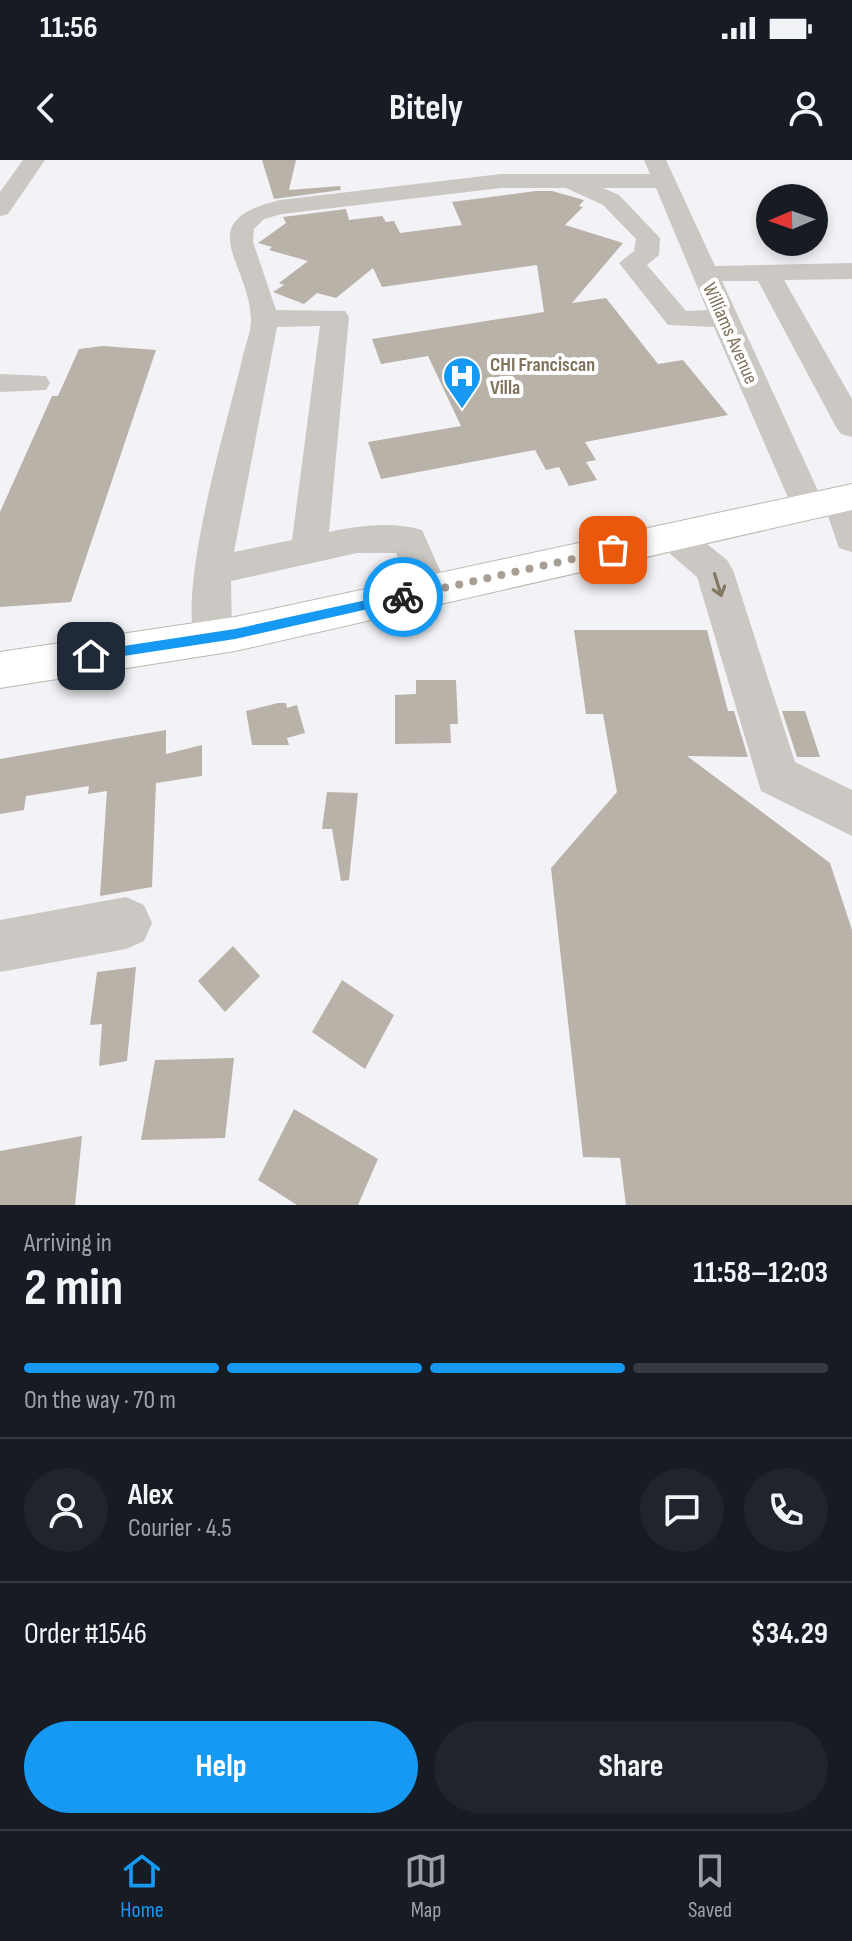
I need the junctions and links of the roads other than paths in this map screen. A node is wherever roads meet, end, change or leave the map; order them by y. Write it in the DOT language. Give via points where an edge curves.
graph roads {
  1 [pos="34,160"];
  2 [pos="457,165"];
  3 [pos="659,171"];
  4 [pos="562,174"];
  5 [pos="501,181"];
  6 [pos="0,209"];
  7 [pos="647,247"];
  8 [pos="699,261"];
  9 [pos="852,271"];
  10 [pos="767,273"];
  11 [pos="724,318"];
  12 [pos="265,319"];
  13 [pos="0,383"];
  14 [pos="35,383"];
  15 [pos="791,386"];
  16 [pos="852,427"];
  17 [pos="833,501"];
  18 [pos="674,537"];
  19 [pos="852,539"];
  20 [pos="309,550"];
  21 [pos="212,571"];
  22 [pos="430,591"];
  23 [pos="212,637"];
  24 [pos="0,670"];
  25 [pos="852,814"];
  26 [pos="126,923"];
  27 [pos="0,946"];
  1 -- 6 [label="street"];
  2 -- 5 [label="street"];
  3 -- 4 [label="street"];
  3 -- 8 [label="street, Williams Avenue"];
  4 -- 5 [label="street"];
  4 -- 7 [label="street" via="611,200 648,238"];
  5 -- 12 [label="street" via="256,214 242,227 241,242"];
  7 -- 8 [label="street"];
  7 -- 11 [label="street" via="646,255 632,263 678,319"];
  8 -- 10 [label="street"];
  8 -- 11 [label="street, Williams Avenue"];
  9 -- 10 [label="street"];
  10 -- 15 [label="street"];
  11 -- 15 [label="street, Williams Avenue"];
  12 -- 20 [label="street" via="335,317"];
  12 -- 21 [label="street"];
  13 -- 14 [label="street"];
  15 -- 16 [label="street"];
  15 -- 17 [label="street, Williams Avenue"];
  17 -- 18 [label="main road"];
  17 -- 19 [label="street, Williams Avenue"];
  18 -- 22 [label="main road"];
  18 -- 25 [label="street, one-way" via="714,570 777,776"];
  20 -- 21 [label="street"];
  20 -- 22 [label="street" via="357,540 409,539"];
  21 -- 23 [label="street"];
  22 -- 23 [label="main road"];
  23 -- 24 [label="main road"];
  26 -- 27 [label="street"];
}
